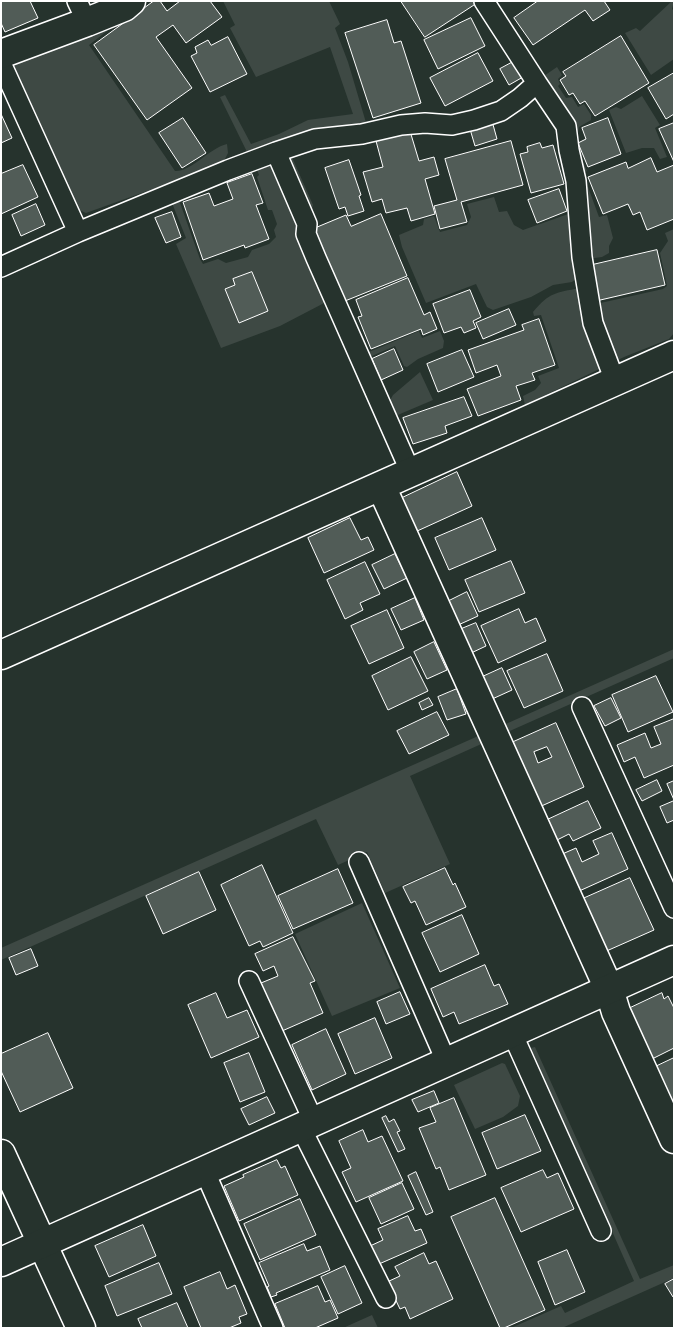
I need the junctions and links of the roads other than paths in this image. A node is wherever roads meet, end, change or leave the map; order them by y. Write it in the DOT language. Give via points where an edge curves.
graph roads {
  1 [pos="131,1"];
  2 [pos="484,1"];
  3 [pos="82,12"];
  4 [pos="1,54"];
  5 [pos="1,63"];
  6 [pos="537,83"];
  7 [pos="276,152"];
  8 [pos="78,232"];
  9 [pos="1,266"];
  10 [pos="674,355"];
  11 [pos="615,382"];
  12 [pos="411,473"];
  13 [pos="381,486"];
  14 [pos="1,655"];
  15 [pos="582,707"];
  16 [pos="359,862"];
  17 [pos="674,908"];
  18 [pos="674,960"];
  19 [pos="249,981"];
  20 [pos="608,988"];
  21 [pos="512,1033"];
  22 [pos="447,1063"];
  23 [pos="308,1125"];
  24 [pos="674,1139"];
  25 [pos="1,1154"];
  26 [pos="205,1172"];
  27 [pos="601,1231"];
  28 [pos="43,1244"];
  29 [pos="1,1262"];
  30 [pos="386,1298"];
  31 [pos="81,1328"];
  32 [pos="274,1328"];
  1 -- 3 [label="street" via="124,7"];
  2 -- 6 [label="lane"];
  3 -- 4 [label="street"];
  5 -- 8 [label="lane"];
  6 -- 7 [label="lane" via="501,111 474,120 452,125 401,125 315,140"];
  6 -- 11 [label="lane" via="566,126 576,180 582,257 593,323"];
  7 -- 8 [label="lane"];
  7 -- 12 [label="lane" via="307,224 306,234 316,258"];
  8 -- 9 [label="lane"];
  10 -- 11 [label="street"];
  11 -- 12 [label="street"];
  12 -- 13 [label="street"];
  13 -- 14 [label="street"];
  13 -- 20 [label="street"];
  15 -- 17 [label="lane"];
  16 -- 22 [label="lane"];
  18 -- 20 [label="street"];
  19 -- 23 [label="lane"];
  20 -- 21 [label="street"];
  20 -- 24 [label="street"];
  21 -- 22 [label="street"];
  21 -- 27 [label="lane"];
  22 -- 23 [label="street"];
  23 -- 26 [label="street"];
  23 -- 30 [label="lane"];
  25 -- 28 [label="street"];
  26 -- 28 [label="street"];
  26 -- 32 [label="lane"];
  28 -- 29 [label="street"];
  28 -- 31 [label="street"];
}
